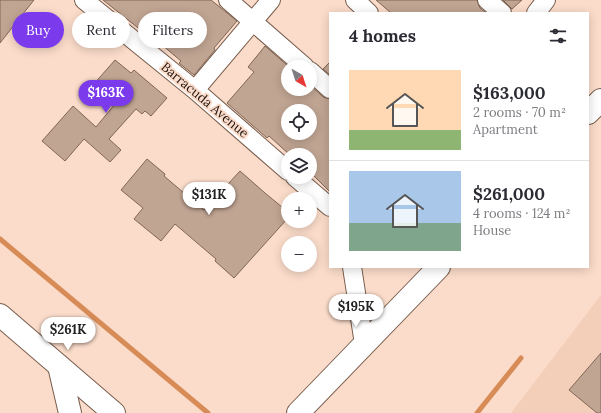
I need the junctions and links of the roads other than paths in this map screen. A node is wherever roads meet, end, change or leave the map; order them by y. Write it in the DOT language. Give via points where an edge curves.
graph roads {
  1 [pos="84,0"];
  2 [pos="228,0"];
  3 [pos="271,0"];
  4 [pos="355,0"];
  5 [pos="488,0"];
  6 [pos="546,0"];
  7 [pos="368,12"];
  8 [pos="501,12"];
  9 [pos="537,12"];
  10 [pos="253,21"];
  11 [pos="297,60"];
  12 [pos="317,77"];
  13 [pos="329,88"];
  14 [pos="195,90"];
  15 [pos="601,100"];
  16 [pos="589,112"];
  17 [pos="281,165"];
  18 [pos="303,184"];
  19 [pos="329,206"];
  20 [pos="352,268"];
  21 [pos="438,268"];
  22 [pos="0,315"];
  23 [pos="364,344"];
  24 [pos="59,366"];
  25 [pos="70,413"];
  26 [pos="114,413"];
  27 [pos="298,413"];
  1 -- 14 [label="street, Barracuda Avenue"];
  2 -- 10 [label="street"];
  3 -- 10 [label="street"];
  4 -- 7 [label="street"];
  5 -- 8 [label="street"];
  6 -- 9 [label="street"];
  10 -- 11 [label="street"];
  10 -- 14 [label="street"];
  12 -- 13 [label="street"];
  14 -- 17 [label="street, Barracuda Avenue"];
  15 -- 16 [label="street"];
  18 -- 19 [label="street"];
  20 -- 23 [label="street"];
  21 -- 23 [label="street"];
  22 -- 24 [label="street"];
  23 -- 27 [label="street"];
  24 -- 25 [label="street"];
  24 -- 26 [label="street"];
}
